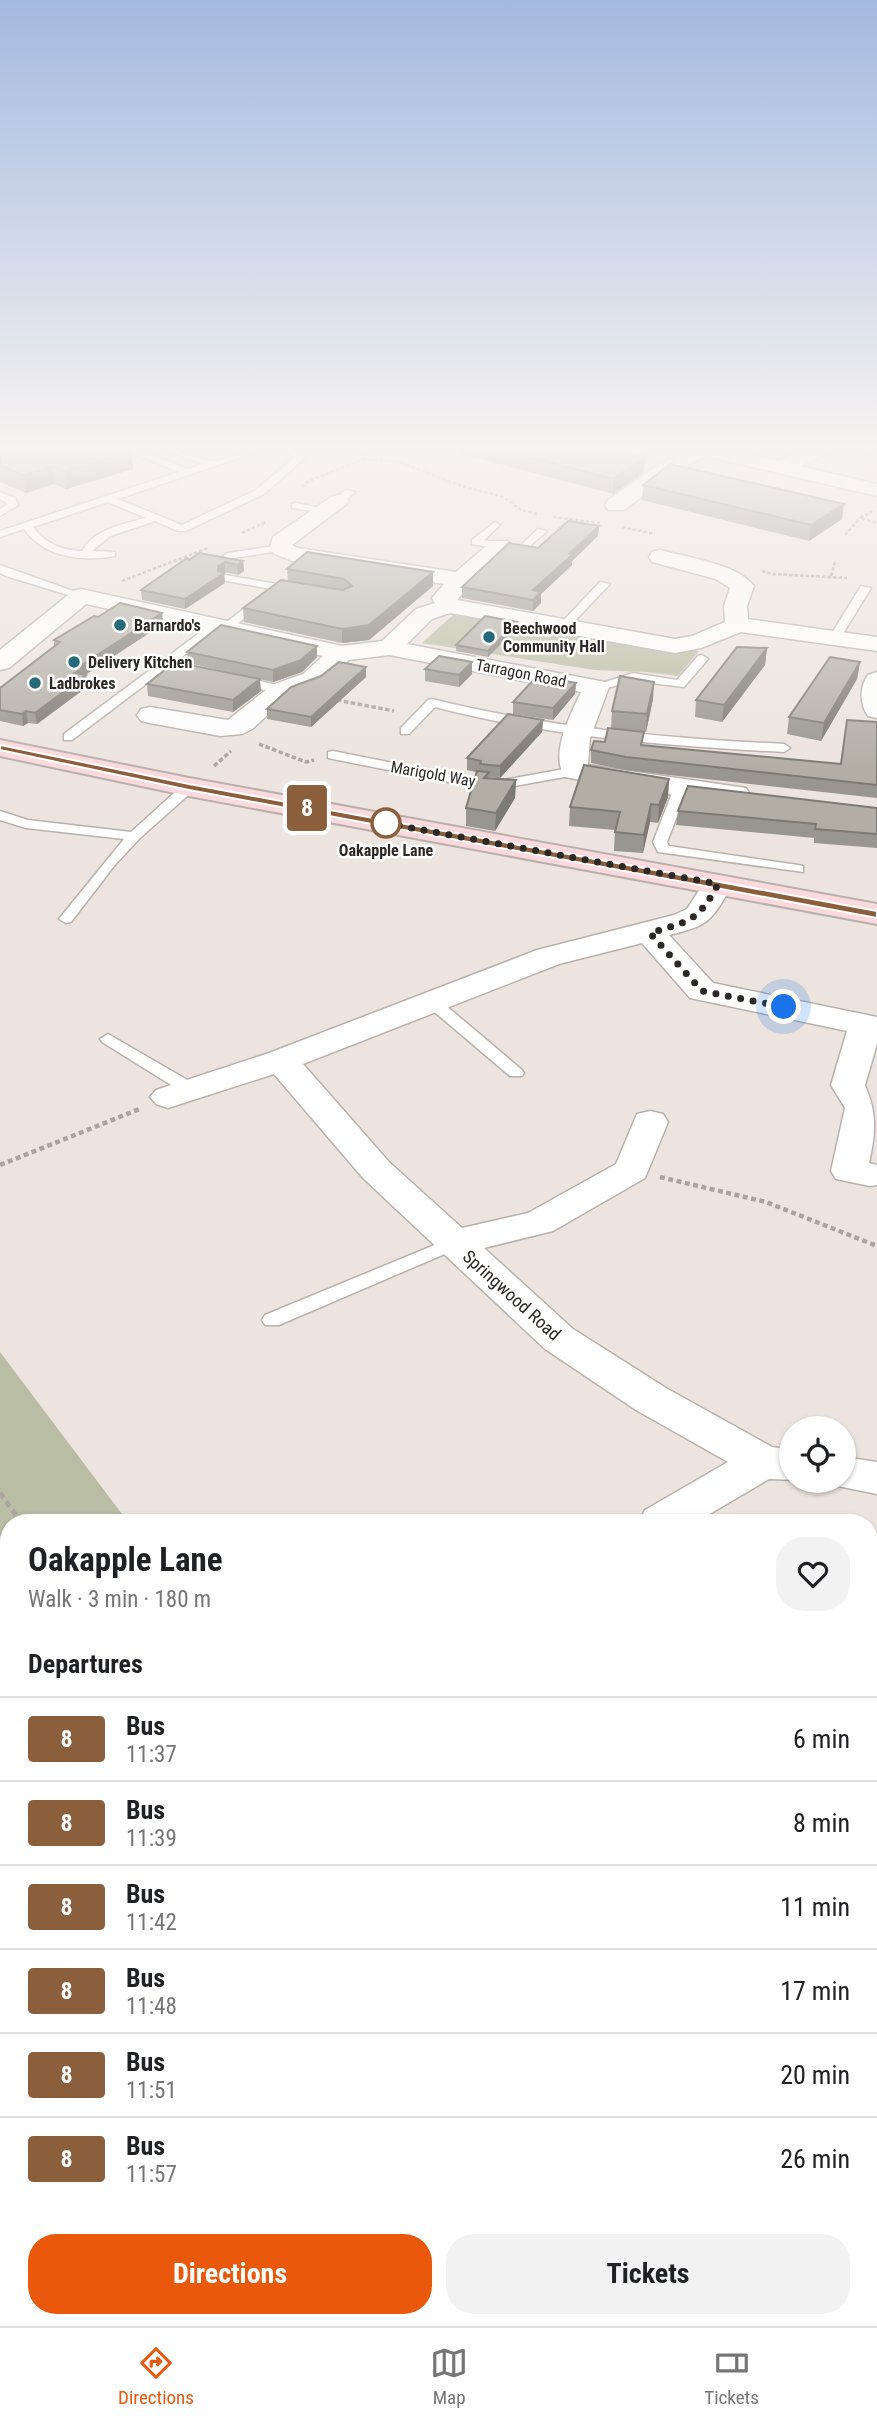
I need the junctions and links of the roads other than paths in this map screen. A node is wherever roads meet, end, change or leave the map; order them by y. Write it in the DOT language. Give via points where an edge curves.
graph roads {
  1 [pos="228,556"];
  2 [pos="231,556"];
  3 [pos="302,556"];
  4 [pos="481,556"];
  5 [pos="660,557"];
  6 [pos="3,573"];
  7 [pos="225,578"];
  8 [pos="461,580"];
  9 [pos="604,584"];
  10 [pos="278,587"];
  11 [pos="864,589"];
  12 [pos="304,592"];
  13 [pos="82,596"];
  14 [pos="449,606"];
  15 [pos="223,625"];
  16 [pos="739,625"];
  17 [pos="564,626"];
  18 [pos="835,638"];
  19 [pos="877,644"];
  20 [pos="10,647"];
  21 [pos="388,648"];
  22 [pos="704,652"];
  23 [pos="342,653"];
  24 [pos="0,663"];
  25 [pos="164,665"];
  26 [pos="199,672"];
  27 [pos="222,677"];
  28 [pos="877,680"];
  29 [pos="596,687"];
  30 [pos="281,690"];
  31 [pos="877,710"];
  32 [pos="150,715"];
  33 [pos="405,730"];
  34 [pos="576,734"];
  35 [pos="68,737"];
  36 [pos="784,748"];
  37 [pos="1,749"];
  38 [pos="332,755"];
  39 [pos="575,771"];
  40 [pos="189,787"];
  41 [pos="681,788"];
  42 [pos="762,797"];
  43 [pos="0,815"];
  44 [pos="134,836"];
  45 [pos="798,869"];
  46 [pos="718,884"];
  47 [pos="877,914"];
  48 [pos="66,919"];
  49 [pos="650,933"];
  50 [pos="431,1001"];
  51 [pos="872,1025"];
  52 [pos="108,1039"];
  53 [pos="281,1060"];
  54 [pos="516,1073"];
  55 [pos="179,1093"];
  56 [pos="650,1122"];
  57 [pos="870,1175"];
  58 [pos="454,1243"];
  59 [pos="272,1320"];
  60 [pos="777,1464"];
  61 [pos="677,1514"];
  1 -- 2 [label="lane"];
  3 -- 8 [label="street"];
  4 -- 8 [label="street"];
  5 -- 16 [label="street" via="724,574 742,586 735,604"];
  6 -- 13 [label="lane"];
  7 -- 10 [label="lane"];
  8 -- 14 [label="street" via="444,598"];
  9 -- 17 [label="lane"];
  10 -- 12 [label="lane"];
  10 -- 15 [label="lane"];
  11 -- 18 [label="lane"];
  13 -- 15 [label="street, Tarragon Road"];
  13 -- 20 [label="street"];
  14 -- 17 [label="street"];
  14 -- 21 [label="street" via="424,614"];
  15 -- 23 [label="street, Tarragon Road"];
  15 -- 25 [label="lane"];
  16 -- 18 [label="street"];
  16 -- 22 [label="street, Tarragon Road" via="720,631"];
  17 -- 22 [label="street"];
  18 -- 19 [label="street"];
  20 -- 24 [label="street"];
  21 -- 23 [label="street, Tarragon Road"];
  21 -- 29 [label="street, Tarragon Road"];
  22 -- 29 [label="lane, Tarragon Road" via="680,684 633,677"];
  23 -- 30 [label="street" via="312,679"];
  25 -- 26 [label="lane"];
  25 -- 35 [label="lane"];
  27 -- 30 [label="lane"];
  28 -- 31 [label="street"];
  29 -- 34 [label="street"];
  30 -- 32 [label="street" via="243,723 239,733"];
  33 -- 34 [label="lane" via="432,704"];
  34 -- 36 [label="lane"];
  34 -- 39 [label="street"];
  37 -- 40 [label="main road"];
  38 -- 39 [label="lane, Marigold Way" via="498,785"];
  39 -- 41 [label="street, Marigold Way"];
  40 -- 44 [label="lane"];
  40 -- 46 [label="main road"];
  41 -- 42 [label="street, Marigold Way"];
  41 -- 45 [label="lane" via="660,842 663,849"];
  43 -- 44 [label="lane" via="26,824"];
  44 -- 48 [label="lane"];
  46 -- 47 [label="main road"];
  46 -- 49 [label="street" via="699,915"];
  49 -- 50 [label="street" via="548,957"];
  49 -- 51 [label="street" via="702,991"];
  50 -- 53 [label="street"];
  50 -- 54 [label="lane"];
  51 -- 57 [label="street" via="848,1085 863,1108 849,1171"];
  52 -- 55 [label="lane"];
  53 -- 55 [label="street"];
  53 -- 58 [label="street, Springwood Road" via="376,1170"];
  56 -- 58 [label="street" via="632,1170 540,1222"];
  58 -- 59 [label="lane"];
  58 -- 60 [label="street, Springwood Road" via="559,1339 651,1399"];
  60 -- 61 [label="street"];
}
